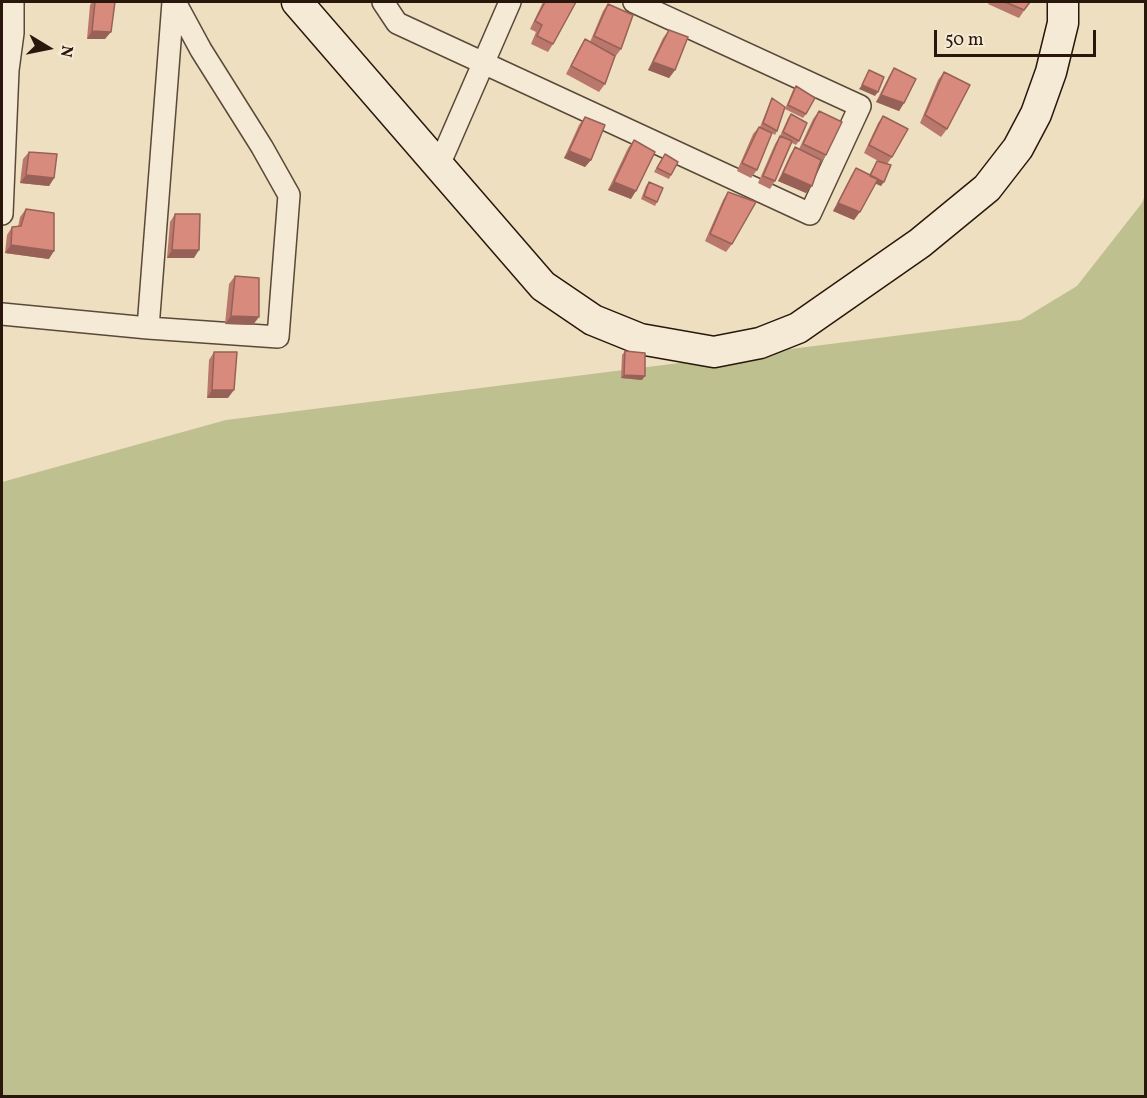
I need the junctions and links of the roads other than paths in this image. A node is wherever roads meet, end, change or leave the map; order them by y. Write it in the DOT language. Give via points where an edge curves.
graph roads {
  1 [pos="14,2"];
  2 [pos="174,2"];
  3 [pos="297,2"];
  4 [pos="383,2"];
  5 [pos="510,2"];
  6 [pos="634,2"];
  7 [pos="1063,2"];
  8 [pos="483,63"];
  9 [pos="439,165"];
  10 [pos="2,214"];
  11 [pos="2,314"];
  12 [pos="148,328"];
  1 -- 10 [label="street"];
  2 -- 12 [label="street"];
  2 -- 12 [label="street" via="289,195 278,337"];
  3 -- 9 [label="street"];
  4 -- 8 [label="street" via="397,23"];
  5 -- 8 [label="street"];
  6 -- 8 [label="street" via="860,106 810,214"];
  7 -- 9 [label="street" via="1061,33 1036,114 1018,148 987,188 920,243 798,328 760,343 714,352 640,339 593,320 543,286"];
  8 -- 9 [label="street"];
  11 -- 12 [label="street"];
}
